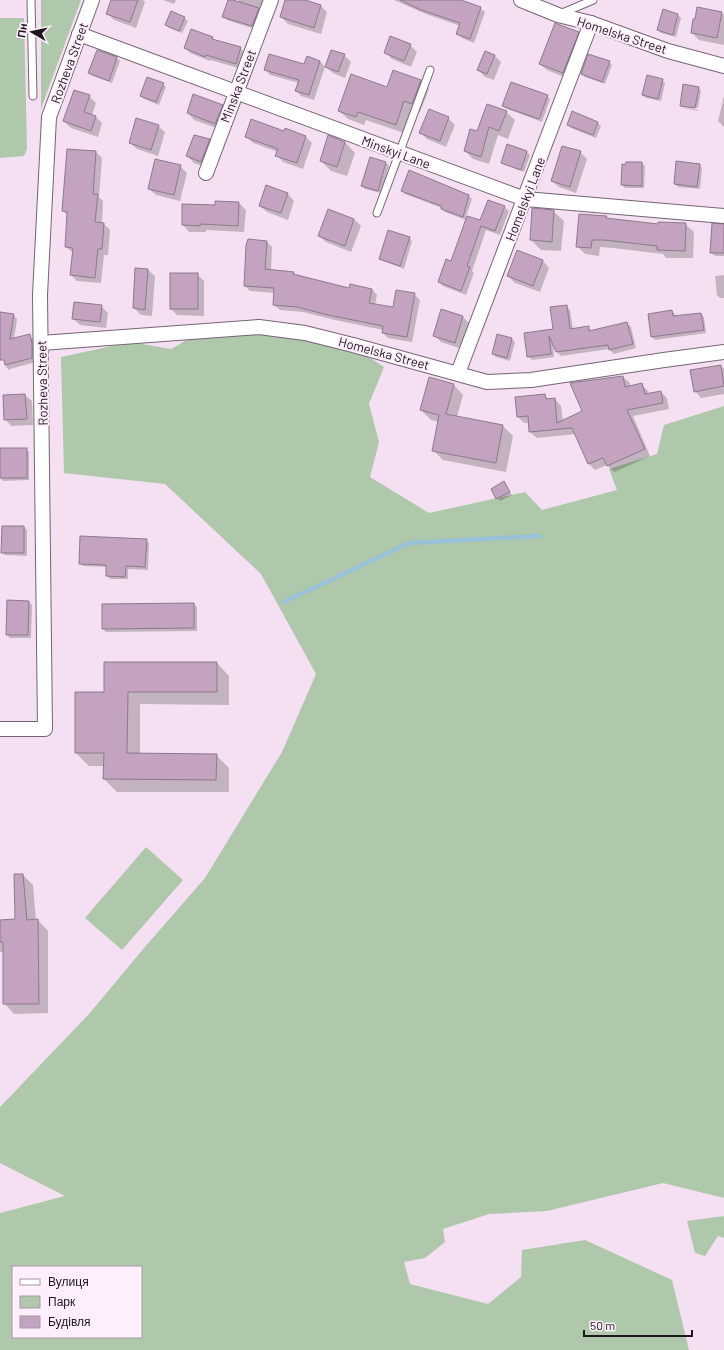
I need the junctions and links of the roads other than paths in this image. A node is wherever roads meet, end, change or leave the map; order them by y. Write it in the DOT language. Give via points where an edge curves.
graph roads {
  1 [pos="31,0"];
  2 [pos="92,0"];
  3 [pos="271,0"];
  4 [pos="521,0"];
  5 [pos="593,0"];
  6 [pos="558,15"];
  7 [pos="591,23"];
  8 [pos="79,34"];
  9 [pos="724,66"];
  10 [pos="430,70"];
  11 [pos="235,93"];
  12 [pos="33,96"];
  13 [pos="399,153"];
  14 [pos="206,173"];
  15 [pos="525,199"];
  16 [pos="377,214"];
  17 [pos="724,216"];
  18 [pos="41,342"];
  19 [pos="724,352"];
  20 [pos="458,373"];
  21 [pos="0,729"];
  1 -- 12 [label="lane"];
  2 -- 8 [label="street, Rozheva Street"];
  3 -- 11 [label="street, Minska Street"];
  4 -- 6 [label="street, Homelska Street"];
  5 -- 6 [label="lane"];
  6 -- 7 [label="street, Homelska Street"];
  7 -- 9 [label="street, Homelska Street" via="668,51"];
  7 -- 15 [label="street, Homelskyi Lane"];
  8 -- 11 [label="street, Minskyi Lane"];
  8 -- 18 [label="street, Rozheva Street" via="49,117 40,295"];
  10 -- 13 [label="lane"];
  11 -- 13 [label="street, Minskyi Lane"];
  11 -- 14 [label="street, Minska Street"];
  13 -- 15 [label="street, Minskyi Lane"];
  13 -- 16 [label="lane"];
  15 -- 17 [label="street, Minskyi Lane"];
  15 -- 20 [label="street, Homelskyi Lane"];
  18 -- 20 [label="street, Homelska Street" via="259,327 305,333"];
  18 -- 21 [label="street, Rozheva Street" via="45,729"];
  19 -- 20 [label="street, Homelska Street" via="531,380 488,382"];
}
